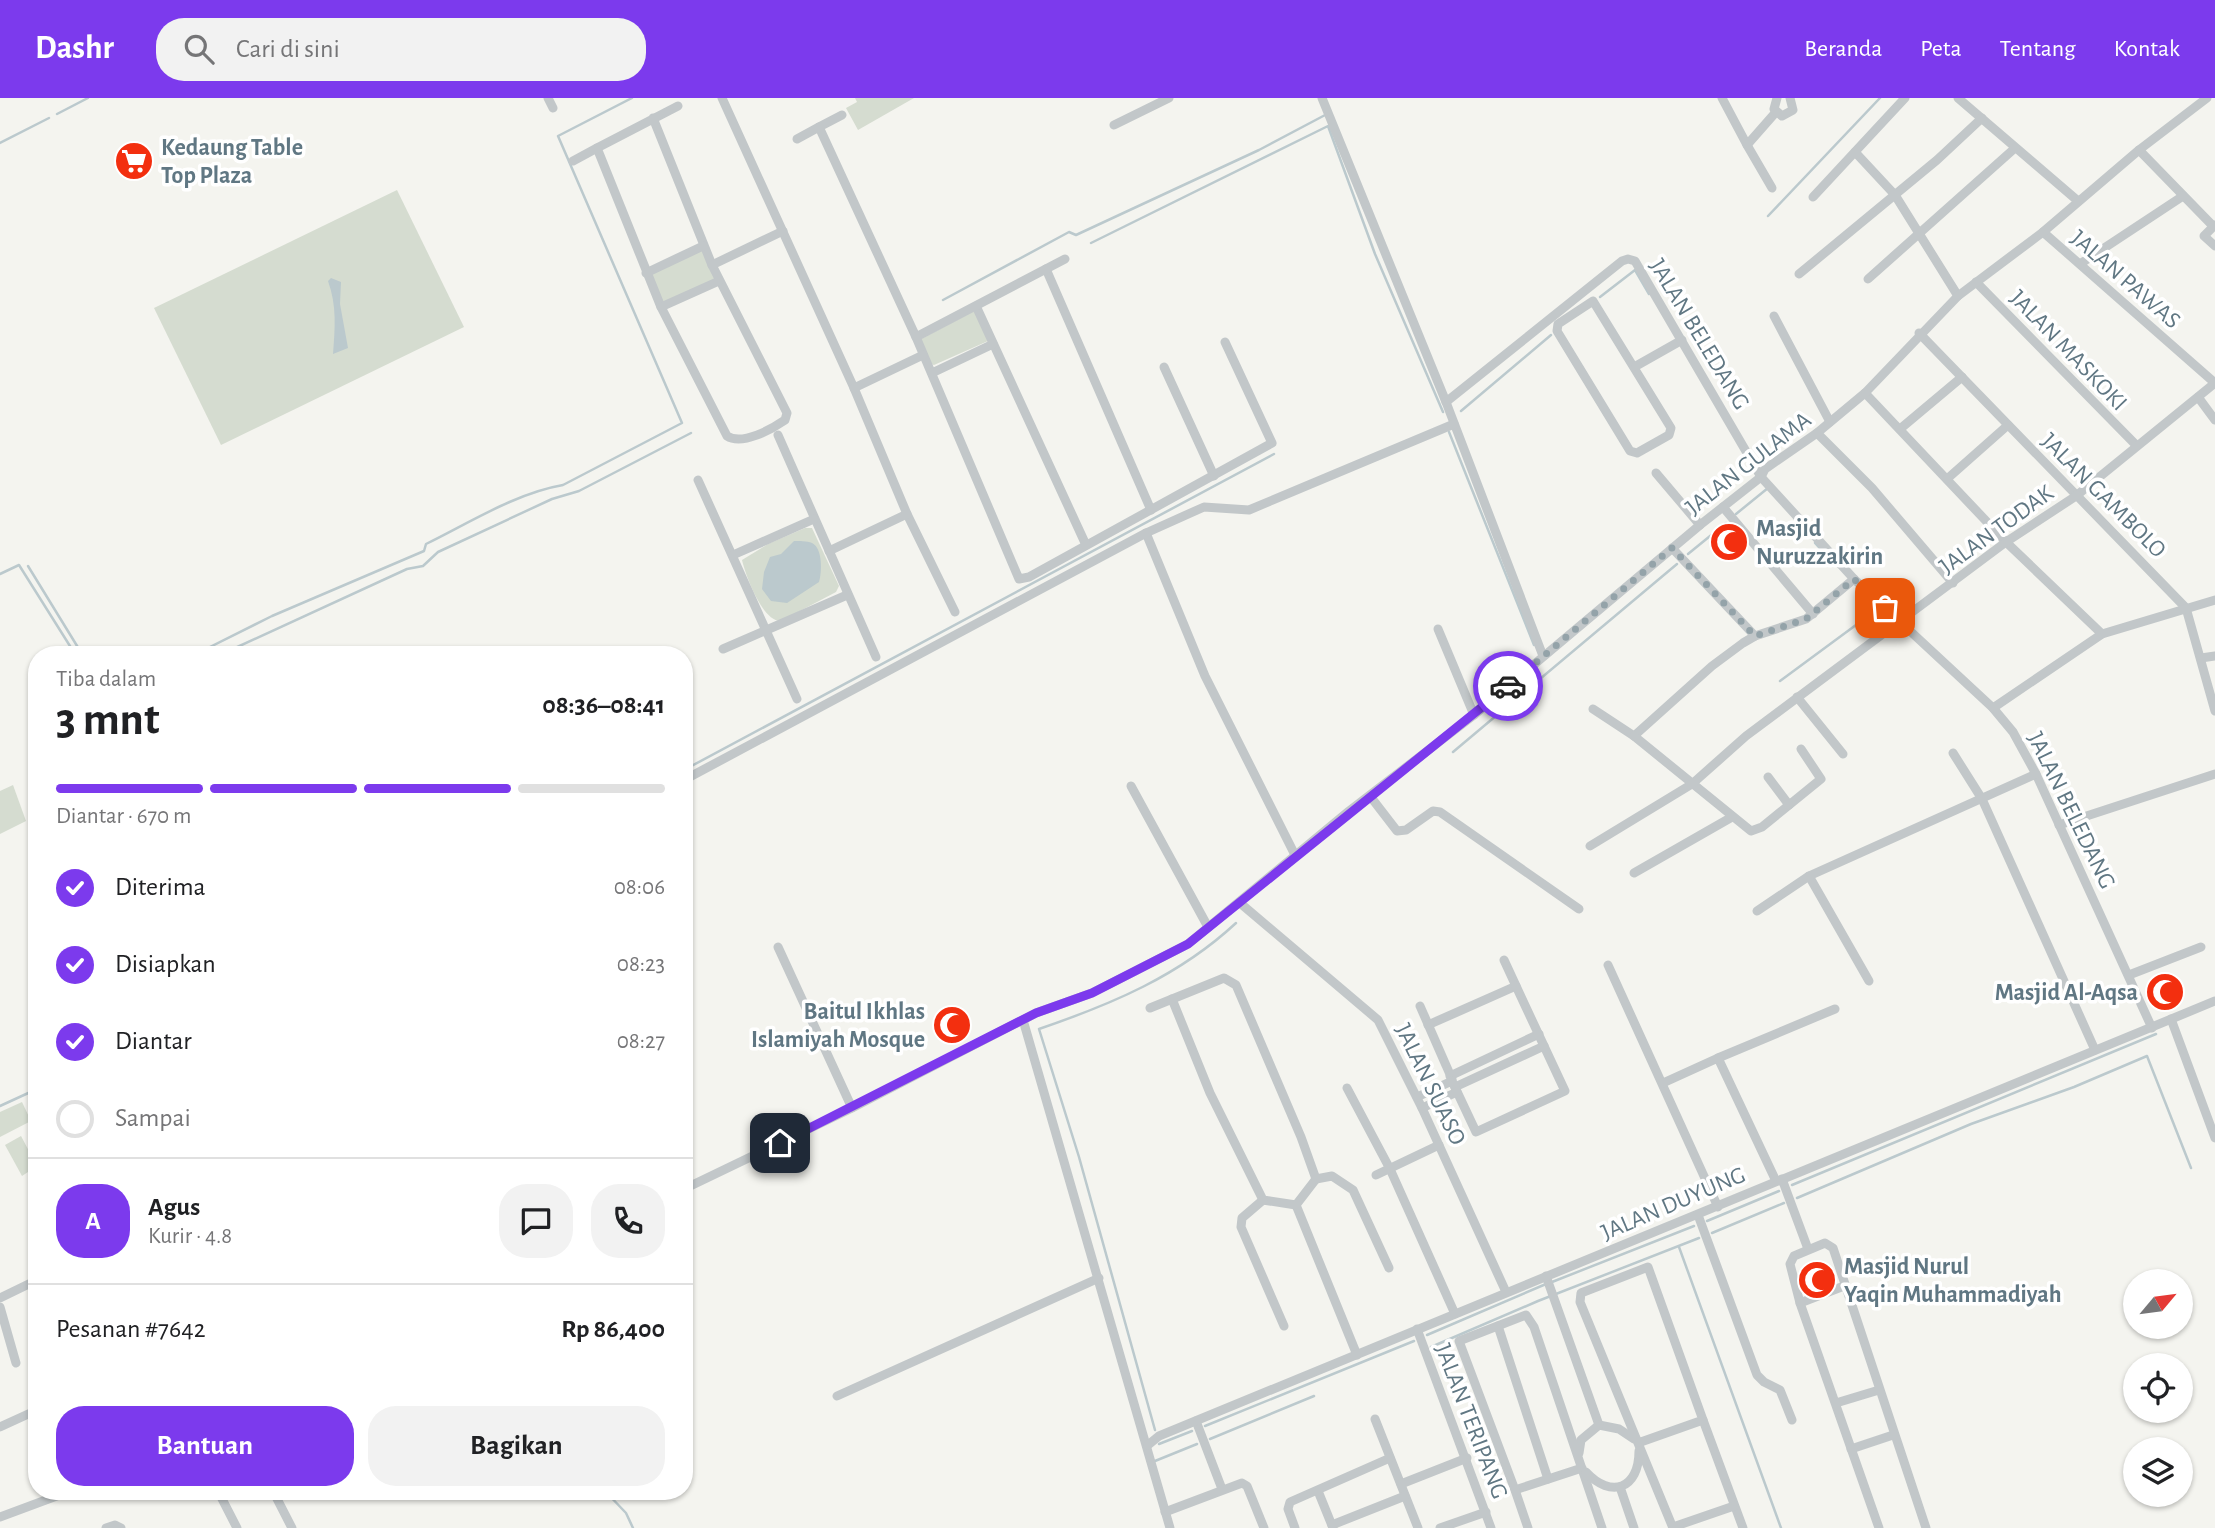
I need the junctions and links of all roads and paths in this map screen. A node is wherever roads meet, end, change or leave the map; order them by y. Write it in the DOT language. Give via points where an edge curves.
graph roads {
  1 [pos="548,98"];
  2 [pos="722,98"];
  3 [pos="1169,98"];
  4 [pos="1322,98"];
  5 [pos="1722,98"];
  6 [pos="1777,98"];
  7 [pos="1790,98"];
  8 [pos="1905,98"];
  9 [pos="1958,98"];
  10 [pos="2207,98"];
  11 [pos="2215,104"];
  12 [pos="678,106"];
  13 [pos="553,108"];
  14 [pos="1776,112"];
  15 [pos="842,115"];
  16 [pos="653,118"];
  17 [pos="1982,118"];
  18 [pos="1114,125"];
  19 [pos="819,127"];
  20 [pos="797,139"];
  21 [pos="1747,145"];
  22 [pos="597,148"];
  23 [pos="2015,148"];
  24 [pos="2139,150"];
  25 [pos="1855,152"];
  26 [pos="573,161"];
  27 [pos="1772,188"];
  28 [pos="1895,195"];
  29 [pos="2183,196"];
  30 [pos="1813,197"];
  31 [pos="2078,201"];
  32 [pos="2214,226"];
  33 [pos="783,231"];
  34 [pos="1921,232"];
  35 [pos="2043,232"];
  36 [pos="703,246"];
  37 [pos="2215,246"];
  38 [pos="1065,259"];
  39 [pos="2080,264"];
  40 [pos="712,265"];
  41 [pos="1046,269"];
  42 [pos="646,272"];
  43 [pos="1799,274"];
  44 [pos="1868,279"];
  45 [pos="719,281"];
  46 [pos="1976,282"];
  47 [pos="1958,296"];
  48 [pos="976,306"];
  49 [pos="661,307"];
  50 [pos="1774,316"];
  51 [pos="1919,333"];
  52 [pos="916,337"];
  53 [pos="1682,340"];
  54 [pos="1225,342"];
  55 [pos="993,344"];
  56 [pos="923,355"];
  57 [pos="1636,366"];
  58 [pos="1164,367"];
  59 [pos="932,373"];
  60 [pos="1962,377"];
  61 [pos="2215,383"];
  62 [pos="854,388"];
  63 [pos="1865,393"];
  64 [pos="2198,397"];
  65 [pos="1446,402"];
  66 [pos="2215,420"];
  67 [pos="1830,422"];
  68 [pos="1454,424"];
  69 [pos="2008,425"];
  70 [pos="1900,429"];
  71 [pos="1817,433"];
  72 [pos="778,435"];
  73 [pos="2136,445"];
  74 [pos="1656,473"];
  75 [pos="1214,475"];
  76 [pos="1761,477"];
  77 [pos="1947,479"];
  78 [pos="698,480"];
  79 [pos="2076,496"];
  80 [pos="1723,507"];
  81 [pos="1152,510"];
  82 [pos="907,514"];
  83 [pos="814,519"];
  84 [pos="1700,524"];
  85 [pos="1146,533"];
  86 [pos="2006,542"];
  87 [pos="1086,545"];
  88 [pos="1672,548"];
  89 [pos="829,551"];
  90 [pos="733,555"];
  91 [pos="1854,579"];
  92 [pos="1953,583"];
  93 [pos="847,595"];
  94 [pos="2215,600"];
  95 [pos="2186,608"];
  96 [pos="955,612"];
  97 [pos="1813,614"];
  98 [pos="1900,623"];
  99 [pos="768,629"];
  100 [pos="1438,629"];
  101 [pos="2102,634"];
  102 [pos="1755,636"];
  103 [pos="723,649"];
  104 [pos="1543,656"];
  105 [pos="2215,656"];
  106 [pos="876,657"];
  107 [pos="2201,658"];
  108 [pos="1797,697"];
  109 [pos="797,698"];
  110 [pos="1993,708"];
  111 [pos="1593,709"];
  112 [pos="2215,711"];
  113 [pos="1474,715"];
  114 [pos="1634,736"];
  115 [pos="1801,748"];
  116 [pos="1953,752"];
  117 [pos="1843,754"];
  118 [pos="693,774"];
  119 [pos="2215,774"];
  120 [pos="2036,775"];
  121 [pos="1768,777"];
  122 [pos="1692,784"];
  123 [pos="1131,786"];
  124 [pos="1370,796"];
  125 [pos="1982,799"];
  126 [pos="1789,805"];
  127 [pos="1732,817"];
  128 [pos="2059,825"];
  129 [pos="1590,846"];
  130 [pos="1295,855"];
  131 [pos="1634,873"];
  132 [pos="1809,876"];
  133 [pos="1240,903"];
  134 [pos="1579,909"];
  135 [pos="1757,911"];
  136 [pos="1208,927"];
  137 [pos="778,947"];
  138 [pos="2201,947"];
  139 [pos="1503,960"];
  140 [pos="1608,965"];
  141 [pos="2129,975"];
  142 [pos="1868,981"];
  143 [pos="1516,986"];
  144 [pos="1172,999"];
  145 [pos="2215,1001"];
  146 [pos="1420,1006"];
  147 [pos="1150,1008"];
  148 [pos="1835,1009"];
  149 [pos="2171,1019"];
  150 [pos="1023,1020"];
  151 [pos="1428,1026"];
  152 [pos="2152,1028"];
  153 [pos="1539,1034"];
  154 [pos="1544,1046"];
  155 [pos="2095,1050"];
  156 [pos="1718,1058"];
  157 [pos="1662,1083"];
  158 [pos="1454,1084"];
  159 [pos="1347,1088"];
  160 [pos="1417,1097"];
  161 [pos="852,1108"];
  162 [pos="1422,1108"];
  163 [pos="2210,1110"];
  164 [pos="2215,1138"];
  165 [pos="1439,1145"];
  166 [pos="1390,1169"];
  167 [pos="1376,1175"];
  168 [pos="1316,1179"];
  169 [pos="1779,1180"];
  170 [pos="693,1185"];
  171 [pos="1263,1200"];
  172 [pos="1296,1205"];
  173 [pos="1718,1207"];
  174 [pos="1698,1215"];
  175 [pos="1808,1249"];
  176 [pos="1389,1268"];
  177 [pos="1099,1278"];
  178 [pos="28,1284"];
  179 [pos="1550,1286"];
  180 [pos="1844,1286"];
  181 [pos="1506,1292"];
  182 [pos="0,1298"];
  183 [pos="1800,1303"];
  184 [pos="0,1307"];
  185 [pos="1455,1314"];
  186 [pos="1284,1326"];
  187 [pos="1498,1326"];
  188 [pos="1417,1329"];
  189 [pos="1357,1354"];
  190 [pos="16,1363"];
  191 [pos="1879,1391"];
  192 [pos="837,1396"];
  193 [pos="1836,1403"];
  194 [pos="28,1414"];
  195 [pos="1375,1419"];
  196 [pos="1703,1420"];
  197 [pos="1792,1420"];
  198 [pos="1196,1421"];
  199 [pos="1599,1425"];
  200 [pos="0,1427"];
  201 [pos="1893,1434"];
  202 [pos="1638,1443"];
  203 [pos="1148,1445"];
  204 [pos="1851,1449"];
  205 [pos="1390,1458"];
  206 [pos="1466,1458"];
  207 [pos="1582,1468"];
  208 [pos="1548,1479"];
  209 [pos="1401,1484"];
  210 [pos="1620,1487"];
  211 [pos="1222,1489"];
  212 [pos="1515,1490"];
  213 [pos="1318,1492"];
  214 [pos="1405,1496"];
  215 [pos="46,1500"];
  216 [pos="223,1500"];
  217 [pos="278,1500"];
  218 [pos="1734,1506"];
  219 [pos="1165,1512"];
  220 [pos="1486,1512"];
  221 [pos="0,1517"];
  222 [pos="1333,1526"];
  223 [pos="1599,1527"];
  224 [pos="1673,1527"];
  225 [pos="237,1528"];
  226 [pos="292,1528"];
  227 [pos="1170,1528"];
  228 [pos="1265,1528"];
  229 [pos="1295,1528"];
  230 [pos="1418,1528"];
  231 [pos="1440,1528"];
  232 [pos="1491,1528"];
  233 [pos="1528,1528"];
  234 [pos="1634,1528"];
  235 [pos="1742,1528"];
  236 [pos="1879,1528"];
  237 [pos="1926,1528"];
  1 -- 13 [label="street"];
  2 -- 33 [label="street"];
  3 -- 18 [label="street"];
  4 -- 65 [label="street"];
  5 -- 21 [label="street"];
  6 -- 14 [label="street" via="1773,103"];
  7 -- 14 [label="street" via="1791,113 1782,116"];
  8 -- 25 [label="street"];
  9 -- 17 [label="street"];
  10 -- 11 [label="street"];
  10 -- 24 [label="street, JALAN GULAMA"];
  12 -- 16 [label="street"];
  14 -- 21 [label="street"];
  15 -- 19 [label="street"];
  16 -- 22 [label="street"];
  16 -- 36 [label="street"];
  17 -- 23 [label="street"];
  17 -- 28 [label="street"];
  19 -- 20 [label="street"];
  19 -- 52 [label="street"];
  21 -- 27 [label="street"];
  22 -- 26 [label="street"];
  22 -- 42 [label="street"];
  23 -- 31 [label="street"];
  23 -- 34 [label="street"];
  24 -- 29 [label="street"];
  24 -- 31 [label="street, JALAN GULAMA"];
  25 -- 28 [label="street"];
  25 -- 30 [label="street"];
  28 -- 34 [label="street"];
  28 -- 43 [label="street"];
  29 -- 32 [label="street"];
  29 -- 39 [label="street"];
  31 -- 35 [label="street, JALAN GULAMA"];
  32 -- 37 [label="street" via="2204,236"];
  33 -- 40 [label="street"];
  33 -- 62 [label="street"];
  34 -- 44 [label="street"];
  34 -- 47 [label="street"];
  35 -- 39 [label="street, JALAN PAWAS"];
  35 -- 46 [label="street, JALAN GULAMA"];
  36 -- 40 [label="street"];
  36 -- 42 [label="street"];
  38 -- 41 [label="street"];
  39 -- 61 [label="street, JALAN PAWAS"];
  40 -- 45 [label="street"];
  41 -- 48 [label="street"];
  41 -- 81 [label="street"];
  42 -- 49 [label="street"];
  45 -- 49 [label="street"];
  45 -- 49 [label="street" via="787,412 779,424 742,439 730,438"];
  46 -- 47 [label="street, JALAN GULAMA"];
  46 -- 73 [label="street, JALAN MASKOKI"];
  47 -- 51 [label="street, JALAN GULAMA"];
  48 -- 52 [label="street"];
  48 -- 55 [label="street"];
  50 -- 67 [label="street"];
  51 -- 60 [label="street, JALAN GAMBOLO"];
  51 -- 63 [label="street, JALAN GULAMA"];
  52 -- 56 [label="street"];
  53 -- 57 [label="street"];
  53 -- 65 [label="street, JALAN BELEDANG" via="1639,266 1625,259"];
  53 -- 76 [label="street, JALAN BELEDANG"];
  54 -- 75 [label="street" via="1272,443"];
  55 -- 59 [label="street"];
  55 -- 87 [label="street"];
  56 -- 59 [label="street"];
  56 -- 62 [label="street"];
  57 -- 57 [label="street" via="1593,301 1557,326 1633,453 1668,435 1671,428"];
  58 -- 75 [label="street"];
  59 -- 87 [label="street" via="1017,576 1022,580"];
  60 -- 69 [label="street, JALAN GAMBOLO"];
  60 -- 70 [label="street"];
  61 -- 64 [label="street, JALAN TODAK"];
  62 -- 82 [label="street"];
  63 -- 67 [label="street, JALAN GULAMA"];
  63 -- 70 [label="street"];
  64 -- 66 [label="street"];
  64 -- 73 [label="street, JALAN TODAK"];
  65 -- 68 [label="street"];
  67 -- 71 [label="street, JALAN GULAMA"];
  68 -- 85 [label="street" via="1249,510 1204,507"];
  68 -- 104 [label="street"];
  69 -- 77 [label="street"];
  69 -- 79 [label="street, JALAN GAMBOLO"];
  70 -- 77 [label="street"];
  71 -- 76 [label="street, JALAN GULAMA" via="1765,469"];
  71 -- 92 [label="street" via="1872,488"];
  72 -- 83 [label="street"];
  73 -- 79 [label="street, JALAN TODAK"];
  74 -- 84 [label="street"];
  75 -- 81 [label="street"];
  76 -- 80 [label="street, JALAN GULAMA"];
  76 -- 91 [label="street, JALAN BELEDANG"];
  77 -- 86 [label="street"];
  78 -- 90 [label="street"];
  79 -- 86 [label="street, JALAN TODAK"];
  79 -- 95 [label="street, JALAN GAMBOLO"];
  80 -- 84 [label="street, JALAN GULAMA"];
  80 -- 97 [label="street"];
  81 -- 87 [label="street"];
  82 -- 89 [label="street"];
  82 -- 96 [label="street"];
  83 -- 89 [label="street"];
  83 -- 90 [label="street"];
  84 -- 88 [label="street, JALAN GULAMA"];
  85 -- 118 [label="street"];
  85 -- 130 [label="street" via="1205,676"];
  86 -- 92 [label="street, JALAN TODAK"];
  86 -- 101 [label="street"];
  88 -- 102 [label="street"];
  88 -- 104 [label="street, JALAN GULAMA"];
  89 -- 93 [label="street"];
  90 -- 99 [label="street"];
  91 -- 97 [label="street"];
  91 -- 98 [label="street, JALAN BELEDANG"];
  92 -- 98 [label="street, JALAN TODAK"];
  93 -- 99 [label="street"];
  93 -- 106 [label="street"];
  94 -- 95 [label="street"];
  95 -- 101 [label="street"];
  95 -- 107 [label="street, JALAN GAMBOLO"];
  97 -- 102 [label="street"];
  98 -- 108 [label="street, JALAN TODAK"];
  98 -- 110 [label="street, JALAN BELEDANG"];
  99 -- 103 [label="street"];
  99 -- 109 [label="street"];
  100 -- 113 [label="street"];
  101 -- 110 [label="street"];
  102 -- 114 [label="street" via="1712,666"];
  104 -- 113 [label="street, JALAN GULAMA"];
  105 -- 107 [label="street"];
  107 -- 112 [label="street, JALAN GAMBOLO"];
  108 -- 117 [label="street"];
  108 -- 122 [label="street, JALAN TODAK"];
  110 -- 120 [label="street, JALAN BELEDANG" via="2013,732"];
  111 -- 114 [label="street"];
  113 -- 124 [label="street, JALAN GULAMA"];
  114 -- 122 [label="street"];
  115 -- 126 [label="street" via="1822,777"];
  116 -- 125 [label="street"];
  119 -- 128 [label="street"];
  120 -- 125 [label="street"];
  120 -- 128 [label="street, JALAN BELEDANG"];
  121 -- 126 [label="street"];
  122 -- 127 [label="street"];
  122 -- 129 [label="street, JALAN TODAK"];
  123 -- 136 [label="street"];
  124 -- 130 [label="street, JALAN GULAMA"];
  124 -- 134 [label="street" via="1396,831 1406,830 1433,811 1440,812"];
  125 -- 132 [label="street"];
  125 -- 155 [label="street"];
  126 -- 127 [label="street" via="1755,831"];
  127 -- 131 [label="street"];
  128 -- 141 [label="street, JALAN BELEDANG"];
  130 -- 133 [label="street, JALAN GULAMA"];
  132 -- 135 [label="street"];
  132 -- 142 [label="street"];
  133 -- 136 [label="street, JALAN GULAMA"];
  133 -- 160 [label="street, JALAN SUASO" via="1378,1020"];
  136 -- 150 [label="street, JALAN GULAMA" via="1155,963"];
  137 -- 161 [label="street"];
  138 -- 141 [label="street"];
  139 -- 143 [label="street"];
  140 -- 157 [label="street"];
  141 -- 152 [label="street, JALAN BELEDANG"];
  143 -- 151 [label="street"];
  143 -- 153 [label="street"];
  144 -- 147 [label="street"];
  144 -- 168 [label="street" via="1224,978 1236,985"];
  144 -- 171 [label="street" via="1210,1093"];
  145 -- 149 [label="street, JALAN DUYUNG"];
  146 -- 151 [label="street"];
  148 -- 156 [label="street"];
  149 -- 152 [label="street, JALAN DUYUNG"];
  149 -- 163 [label="street"];
  150 -- 161 [label="street, JALAN GULAMA"];
  150 -- 177 [label="street"];
  151 -- 158 [label="street"];
  152 -- 155 [label="street, JALAN DUYUNG"];
  153 -- 154 [label="street"];
  153 -- 158 [label="street"];
  154 -- 158 [label="street"];
  154 -- 158 [label="street" via="1565,1091 1476,1132"];
  155 -- 169 [label="street, JALAN DUYUNG"];
  156 -- 157 [label="street"];
  156 -- 169 [label="street"];
  157 -- 173 [label="street"];
  158 -- 160 [label="street"];
  158 -- 162 [label="street"];
  159 -- 166 [label="street"];
  160 -- 162 [label="street, JALAN SUASO"];
  161 -- 170 [label="street, JALAN GULAMA"];
  162 -- 165 [label="street, JALAN SUASO"];
  163 -- 164 [label="street"];
  165 -- 166 [label="street"];
  165 -- 181 [label="street, JALAN SUASO"];
  166 -- 167 [label="street"];
  166 -- 185 [label="street"];
  168 -- 172 [label="street"];
  168 -- 176 [label="street" via="1332,1176 1353,1190"];
  169 -- 173 [label="street, JALAN DUYUNG"];
  169 -- 175 [label="street"];
  171 -- 172 [label="street"];
  171 -- 186 [label="street" via="1242,1219 1241,1227"];
  172 -- 189 [label="street"];
  173 -- 174 [label="street, JALAN DUYUNG"];
  174 -- 179 [label="street, JALAN DUYUNG"];
  174 -- 197 [label="street" via="1757,1375 1780,1390"];
  175 -- 180 [label="street" via="1831,1245"];
  175 -- 183 [label="street" via="1794,1256 1790,1264"];
  177 -- 192 [label="street"];
  177 -- 203 [label="street"];
  178 -- 182 [label="street"];
  179 -- 181 [label="street, JALAN DUYUNG"];
  179 -- 199 [label="street"];
  180 -- 183 [label="street"];
  180 -- 191 [label="street"];
  181 -- 185 [label="street, JALAN DUYUNG"];
  183 -- 193 [label="street"];
  184 -- 190 [label="street"];
  185 -- 188 [label="street, JALAN DUYUNG"];
  187 -- 207 [label="street" via="1526,1315 1534,1327"];
  187 -- 208 [label="street"];
  187 -- 212 [label="street" via="1459,1341"];
  188 -- 189 [label="street, JALAN DUYUNG"];
  188 -- 206 [label="street, JALAN TERIPANG"];
  189 -- 198 [label="street, JALAN DUYUNG"];
  191 -- 193 [label="street"];
  191 -- 201 [label="street"];
  193 -- 204 [label="street"];
  194 -- 200 [label="street"];
  195 -- 205 [label="street"];
  196 -- 202 [label="street"];
  196 -- 202 [label="street" via="1648,1267 1581,1293 1580,1302"];
  196 -- 218 [label="street"];
  198 -- 203 [label="street, JALAN DUYUNG"];
  198 -- 211 [label="street"];
  199 -- 202 [label="street" via="1631,1434"];
  199 -- 207 [label="street" via="1581,1440"];
  201 -- 204 [label="street"];
  201 -- 237 [label="street"];
  202 -- 210 [label="street" via="1634,1476"];
  202 -- 224 [label="street"];
  203 -- 219 [label="street"];
  204 -- 236 [label="street"];
  205 -- 209 [label="street"];
  205 -- 213 [label="street"];
  206 -- 209 [label="street"];
  206 -- 220 [label="street, JALAN TERIPANG"];
  207 -- 208 [label="street"];
  207 -- 210 [label="street" via="1596,1483"];
  207 -- 223 [label="street"];
  208 -- 212 [label="street"];
  209 -- 214 [label="street"];
  210 -- 234 [label="street"];
  211 -- 219 [label="street"];
  211 -- 228 [label="street" via="1245,1485"];
  212 -- 233 [label="street"];
  213 -- 222 [label="street"];
  213 -- 229 [label="street" via="1289,1503"];
  214 -- 222 [label="street"];
  214 -- 230 [label="street"];
  215 -- 221 [label="street"];
  216 -- 225 [label="street"];
  217 -- 226 [label="street"];
  218 -- 224 [label="street"];
  218 -- 235 [label="street"];
  219 -- 227 [label="street"];
  220 -- 231 [label="street"];
  220 -- 232 [label="street, JALAN TERIPANG"];
}
